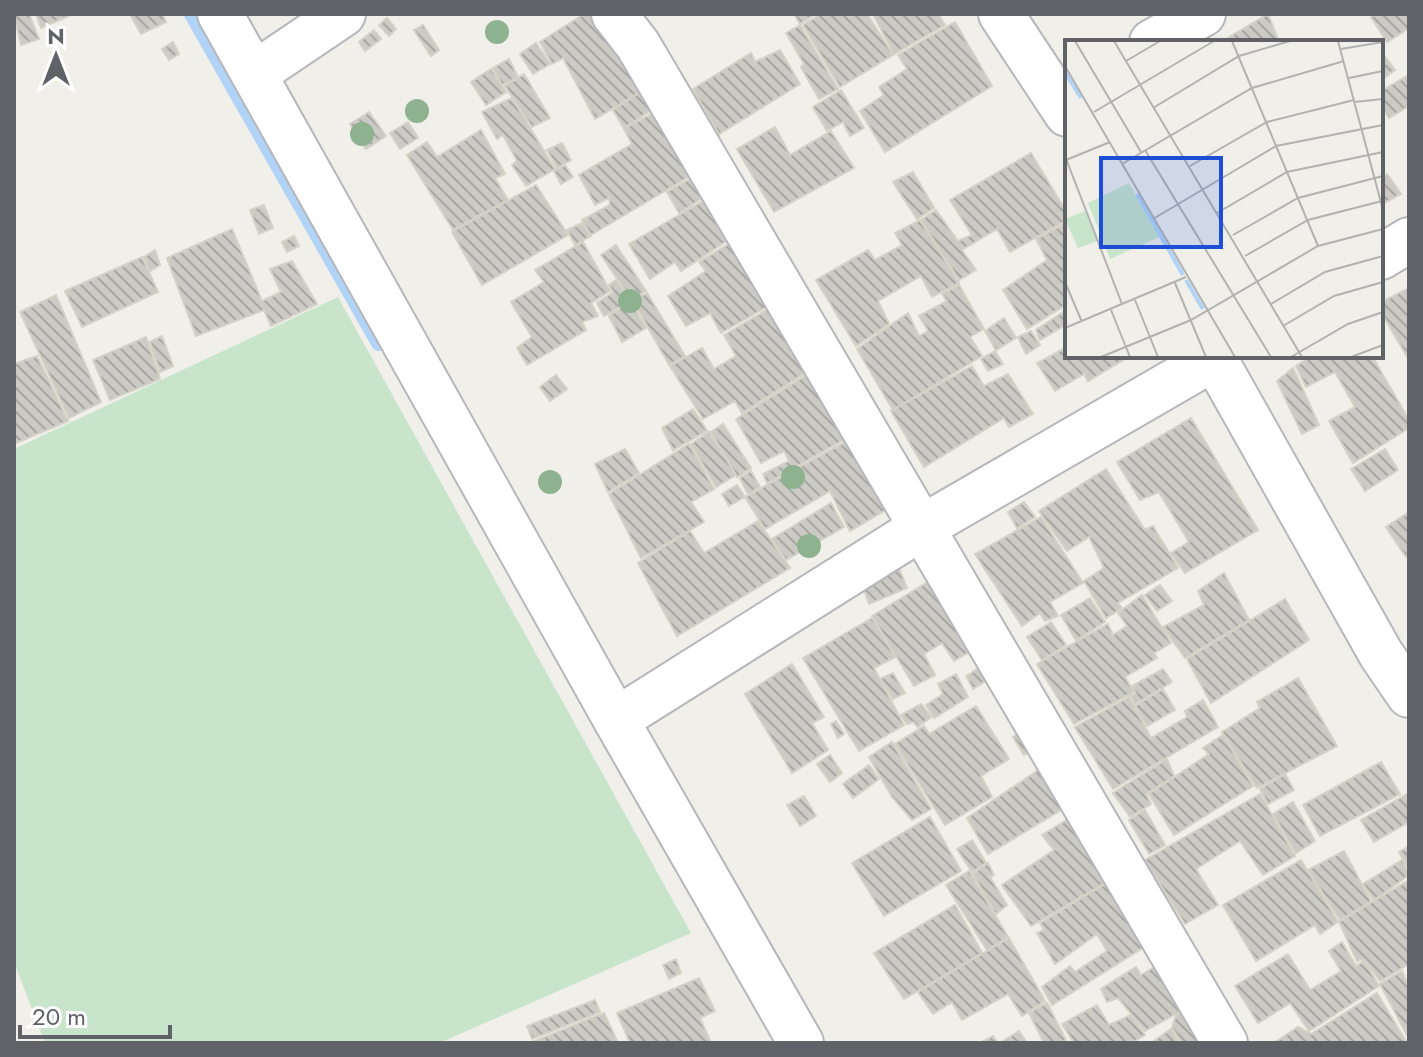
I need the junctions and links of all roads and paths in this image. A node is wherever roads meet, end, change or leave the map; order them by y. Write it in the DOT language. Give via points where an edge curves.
graph roads {
  1 [pos="220,14"];
  2 [pos="343,14"];
  3 [pos="614,14"];
  4 [pos="1001,14"];
  5 [pos="1203,14"];
  6 [pos="1156,40"];
  7 [pos="254,74"];
  8 [pos="1063,99"];
  9 [pos="1409,240"];
  10 [pos="1383,256"];
  11 [pos="1213,358"];
  12 [pos="1216,358"];
  13 [pos="921,528"];
  14 [pos="1395,646"];
  15 [pos="1409,695"];
  16 [pos="616,720"];
  17 [pos="801,1043"];
  18 [pos="1225,1043"];
  1 -- 7 [label="street"];
  2 -- 7 [label="street"];
  3 -- 13 [label="street" via="638,45"];
  4 -- 8 [label="street"];
  5 -- 6 [label="street"];
  7 -- 16 [label="street"];
  9 -- 10 [label="street"];
  11 -- 13 [label="street"];
  12 -- 14 [label="street"];
  13 -- 16 [label="street"];
  13 -- 18 [label="street"];
  14 -- 15 [label="street"];
  16 -- 17 [label="street"];
}
